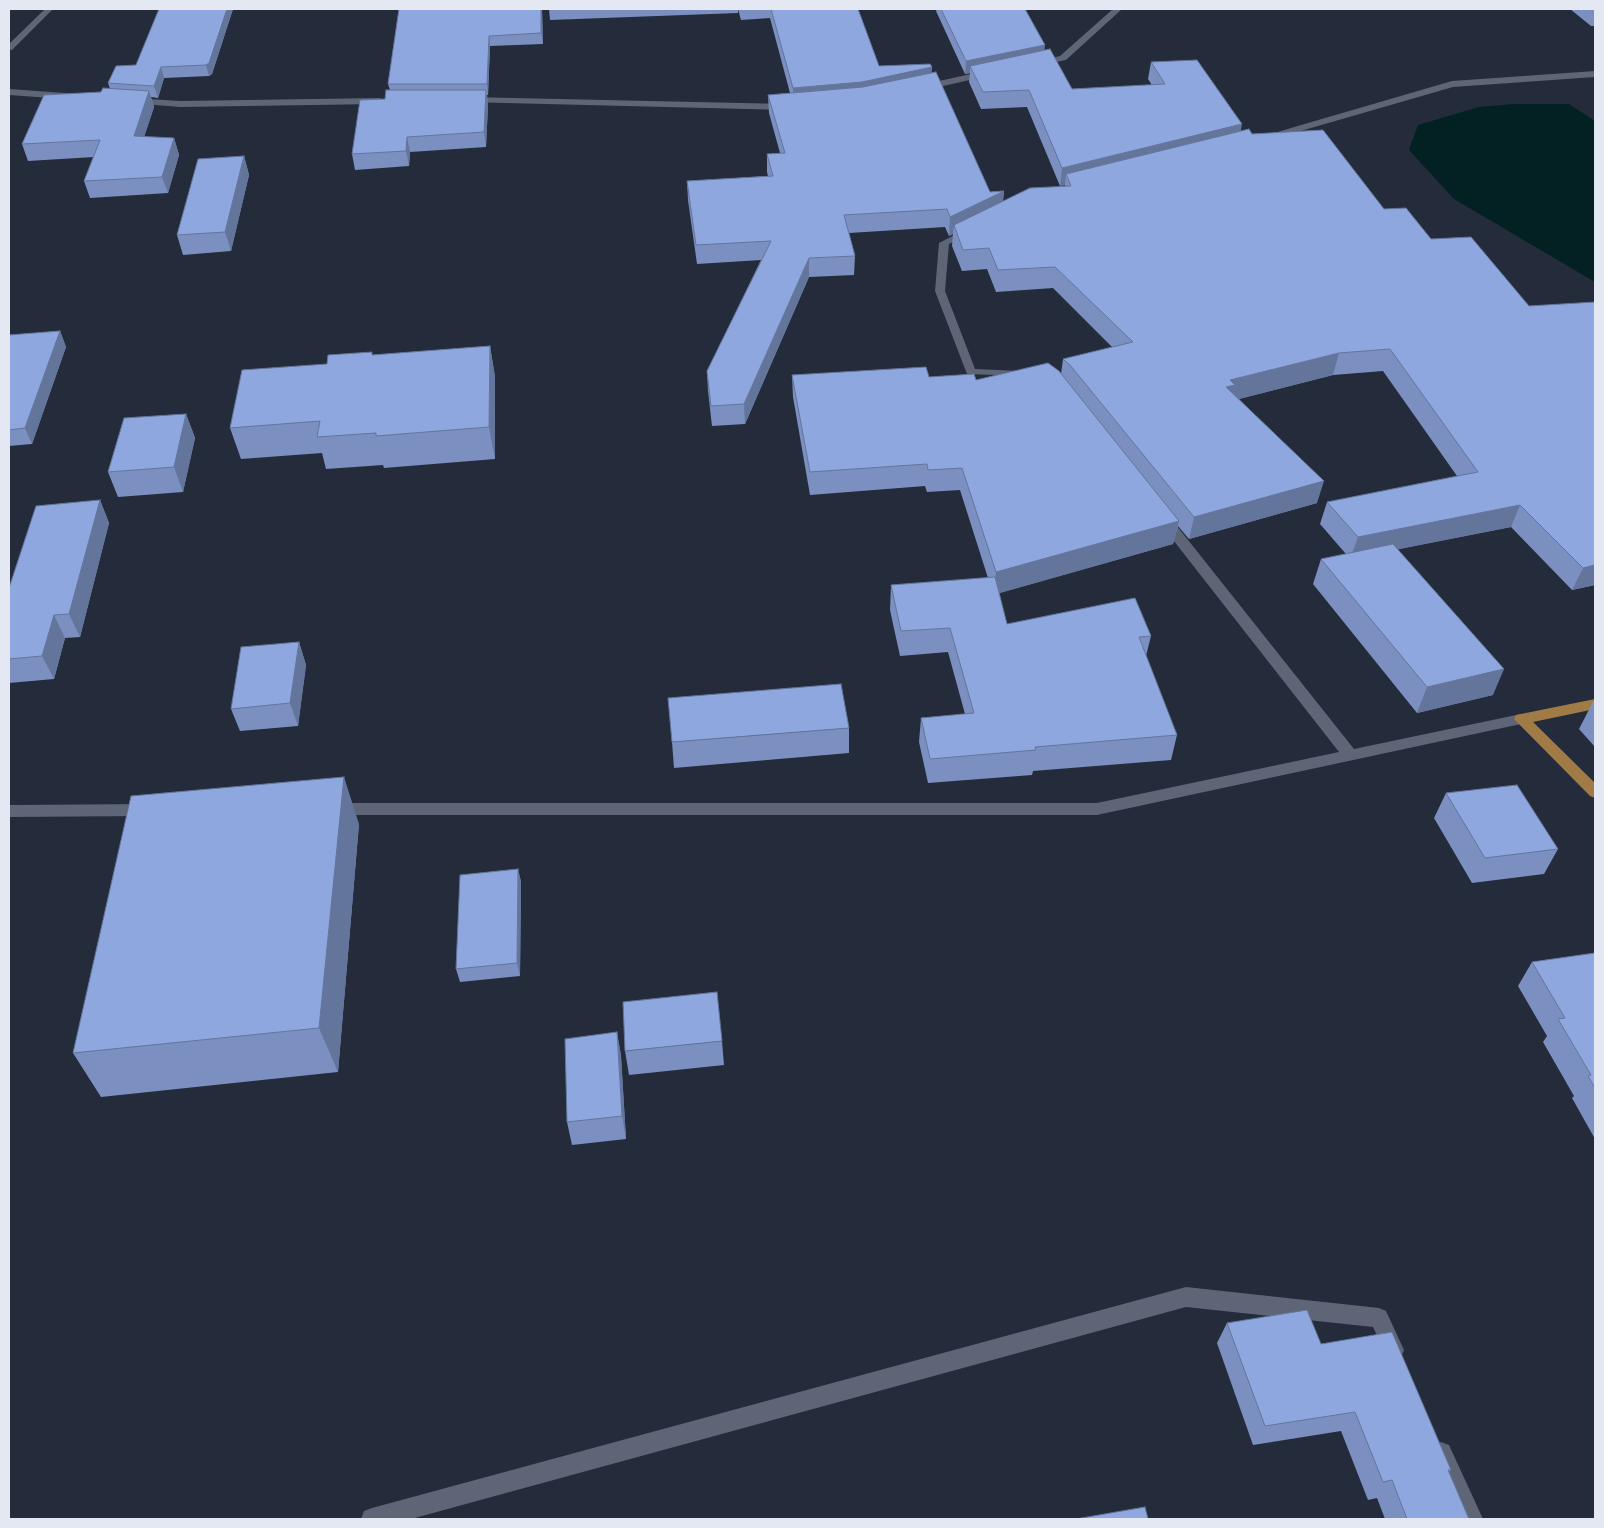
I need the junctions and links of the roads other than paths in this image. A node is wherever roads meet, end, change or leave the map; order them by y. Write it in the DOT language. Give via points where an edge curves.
graph roads {
  1 [pos="49,9"];
  2 [pos="1118,9"];
  3 [pos="9,48"];
  4 [pos="1024,66"];
  5 [pos="996,72"];
  6 [pos="1595,74"];
  7 [pos="910,90"];
  8 [pos="9,92"];
  9 [pos="76,97"];
  10 [pos="123,100"];
  11 [pos="388,100"];
  12 [pos="457,100"];
  13 [pos="799,106"];
  14 [pos="1260,140"];
  15 [pos="977,227"];
  16 [pos="1034,375"];
  17 [pos="1160,514"];
  18 [pos="1595,704"];
  19 [pos="1521,719"];
  20 [pos="1350,755"];
  21 [pos="1595,792"];
  22 [pos="316,809"];
  23 [pos="157,810"];
  24 [pos="9,811"];
  25 [pos="1403,1370"];
  26 [pos="1432,1432"];
  27 [pos="372,1519"];
  28 [pos="1472,1519"];
  1 -- 3 [label="street"];
  2 -- 4 [label="street" via="1063,58"];
  5 -- 7 [label="street"];
  6 -- 14 [label="street" via="1452,84"];
  8 -- 9 [label="street"];
  10 -- 11 [label="street" via="180,104"];
  12 -- 13 [label="street"];
  15 -- 16 [label="street" via="944,243 940,291 970,372"];
  17 -- 20 [label="street"];
  18 -- 19 [label="main road"];
  19 -- 20 [label="street"];
  19 -- 21 [label="main road"];
  20 -- 22 [label="street" via="1097,809"];
  23 -- 24 [label="street"];
  25 -- 27 [label="street" via="1378,1318 1186,1297"];
  26 -- 28 [label="street"];
}
